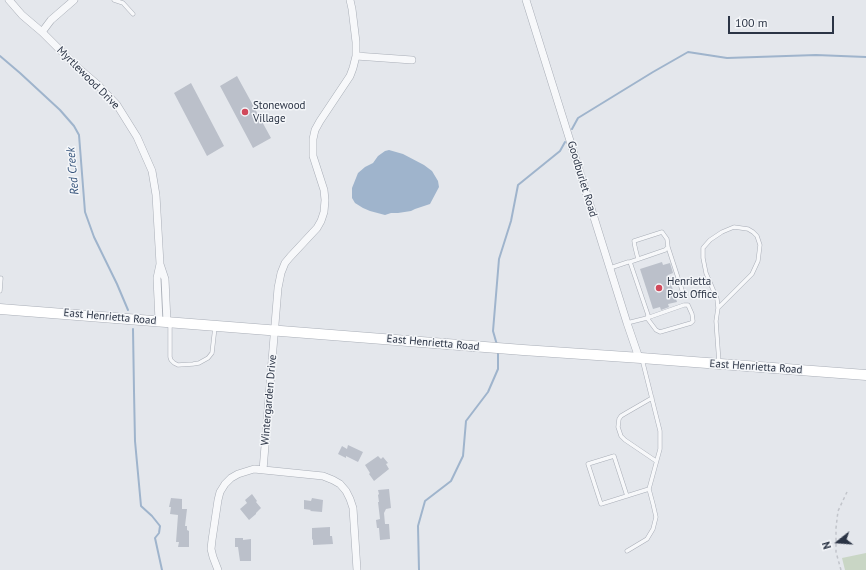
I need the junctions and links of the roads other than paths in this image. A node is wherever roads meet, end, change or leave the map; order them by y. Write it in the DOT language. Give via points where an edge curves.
graph roads {
  1 [pos="9,0"];
  2 [pos="74,0"];
  3 [pos="114,0"];
  4 [pos="350,0"];
  5 [pos="526,0"];
  6 [pos="133,14"];
  7 [pos="42,32"];
  8 [pos="356,56"];
  9 [pos="412,60"];
  10 [pos="668,247"];
  11 [pos="638,259"];
  12 [pos="630,262"];
  13 [pos="610,268"];
  14 [pos="1,278"];
  15 [pos="682,290"];
  16 [pos="0,291"];
  17 [pos="718,308"];
  18 [pos="0,309"];
  19 [pos="647,318"];
  20 [pos="165,322"];
  21 [pos="627,322"];
  22 [pos="215,326"];
  23 [pos="275,330"];
  24 [pos="640,358"];
  25 [pos="719,364"];
  26 [pos="866,375"];
  27 [pos="652,398"];
  28 [pos="656,461"];
  29 [pos="263,470"];
  30 [pos="649,489"];
  31 [pos="627,496"];
  32 [pos="627,551"];
  33 [pos="218,570"];
  34 [pos="357,570"];
  1 -- 7 [label="street, Myrtlewood Drive"];
  2 -- 7 [label="street" via="51,20"];
  3 -- 6 [label="lane" via="123,3"];
  4 -- 8 [label="street"];
  5 -- 13 [label="street, Goodburlet Road"];
  7 -- 20 [label="street, Myrtlewood Drive" via="117,105 137,137 152,171 160,264 157,278"];
  8 -- 9 [label="street"];
  8 -- 23 [label="street, Wintergarden Drive" via="350,76 315,130 312,148 324,190 324,212 317,228 285,262 278,288"];
  10 -- 11 [label="lane"];
  10 -- 11 [label="lane" via="667,239 662,232 634,241"];
  10 -- 15 [label="lane"];
  11 -- 12 [label="lane"];
  12 -- 13 [label="lane"];
  12 -- 19 [label="lane" via="648,314"];
  13 -- 21 [label="street, Goodburlet Road"];
  14 -- 16 [label="lane"];
  17 -- 17 [label="lane" via="706,273 703,248 722,232 734,227 748,229 757,236 760,246 758,261 752,274"];
  17 -- 25 [label="lane" via="716,321"];
  18 -- 20 [label="main road, East Henrietta Road"];
  19 -- 19 [label="lane" via="660,332 693,321 688,305"];
  19 -- 21 [label="lane"];
  20 -- 22 [label="main road, East Henrietta Road"];
  20 -- 22 [label="lane" via="170,357 178,365 199,363 208,358 212,353"];
  21 -- 24 [label="street, Goodburlet Road"];
  22 -- 23 [label="main road, East Henrietta Road"];
  23 -- 24 [label="main road, East Henrietta Road"];
  23 -- 29 [label="street, Wintergarden Drive"];
  24 -- 25 [label="main road, East Henrietta Road"];
  24 -- 27 [label="lane"];
  25 -- 26 [label="main road, East Henrietta Road"];
  27 -- 28 [label="lane" via="660,431 660,449"];
  27 -- 28 [label="lane" via="621,416 618,427 625,440"];
  28 -- 30 [label="lane"];
  29 -- 33 [label="street" via="254,469 238,474 231,478 220,492 212,540 213,557"];
  29 -- 34 [label="street" via="322,476 340,484 353,508"];
  30 -- 31 [label="lane"];
  30 -- 32 [label="lane" via="656,517 653,529 647,538"];
  31 -- 31 [label="lane" via="601,504 588,464 614,456"];
}
